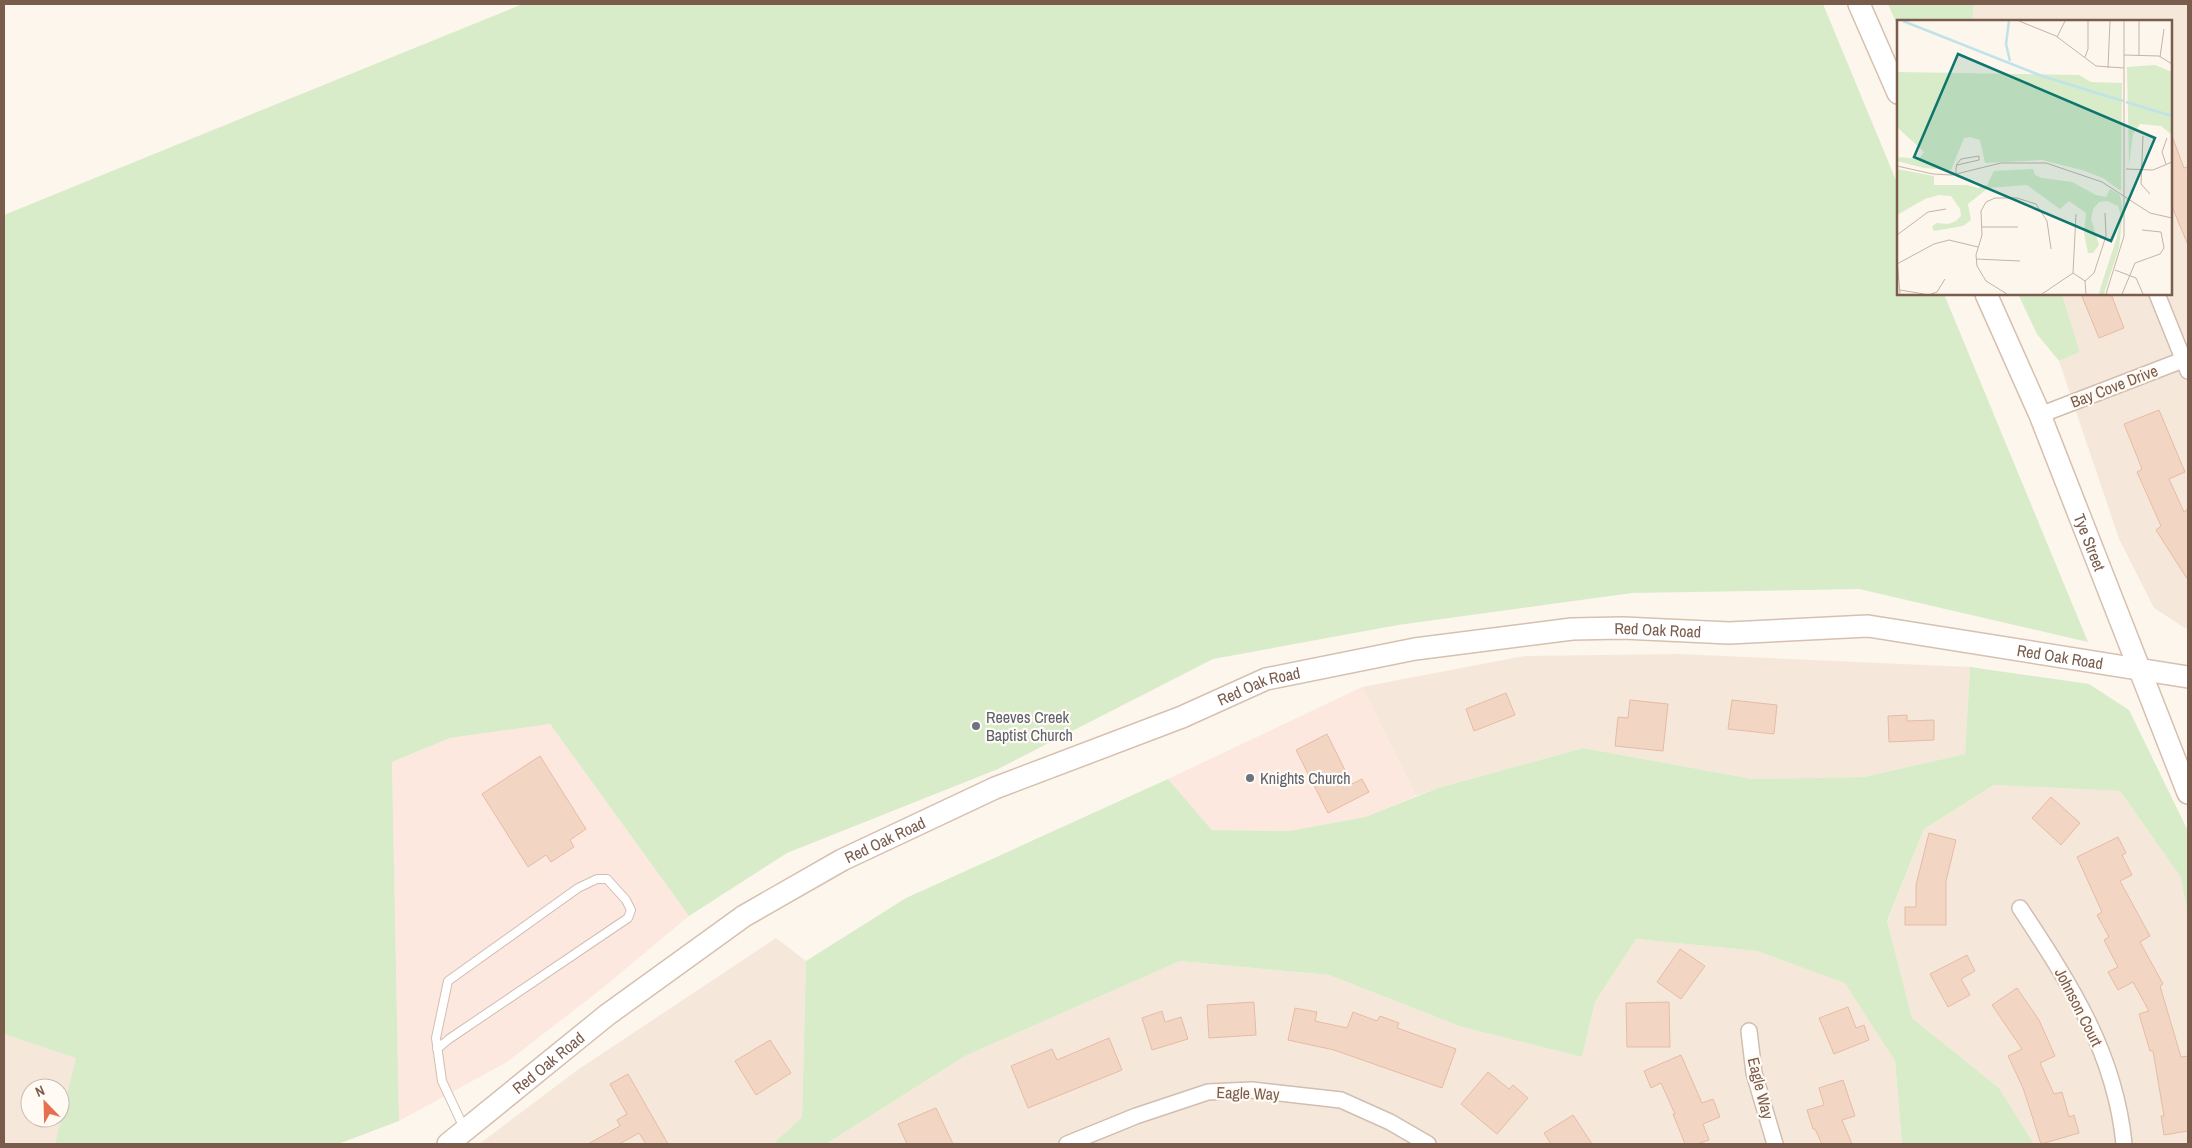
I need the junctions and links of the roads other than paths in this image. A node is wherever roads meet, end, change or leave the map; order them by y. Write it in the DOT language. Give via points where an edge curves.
graph roads {
  1 [pos="1859,4"];
  2 [pos="1897,91"];
  3 [pos="1986,295"];
  4 [pos="2157,295"];
  5 [pos="2187,363"];
  6 [pos="2040,415"];
  7 [pos="2140,668"];
  8 [pos="2188,677"];
  9 [pos="2188,792"];
  10 [pos="2020,908"];
  11 [pos="1749,1031"];
  12 [pos="437,1049"];
  13 [pos="465,1130"];
  14 [pos="448,1144"];
  15 [pos="1067,1144"];
  16 [pos="1428,1144"];
  17 [pos="1776,1144"];
  18 [pos="2124,1144"];
  1 -- 2 [label="street"];
  3 -- 6 [label="street, Tye Street"];
  4 -- 5 [label="street"];
  5 -- 6 [label="street, Bay Cove Drive"];
  6 -- 7 [label="street, Tye Street"];
  7 -- 8 [label="street, Red Oak Road"];
  7 -- 9 [label="street, Tye Street"];
  7 -- 13 [label="street, Red Oak Road" via="1868,626 1729,633 1623,628 1572,629 1414,649 1266,679 1182,717 995,788 842,860 744,916 606,1015"];
  10 -- 18 [label="street, Johnson Court" via="2068,980 2095,1033 2122,1118"];
  11 -- 17 [label="street, Eagle Way" via="1754,1073"];
  12 -- 12 [label="lane" via="628,918 631,910 607,879 597,879 578,888 448,981 436,1038"];
  12 -- 13 [label="lane" via="442,1081"];
  13 -- 14 [label="street, Red Oak Road"];
  15 -- 16 [label="street, Eagle Way" via="1208,1092 1252,1090 1341,1100"];
}
